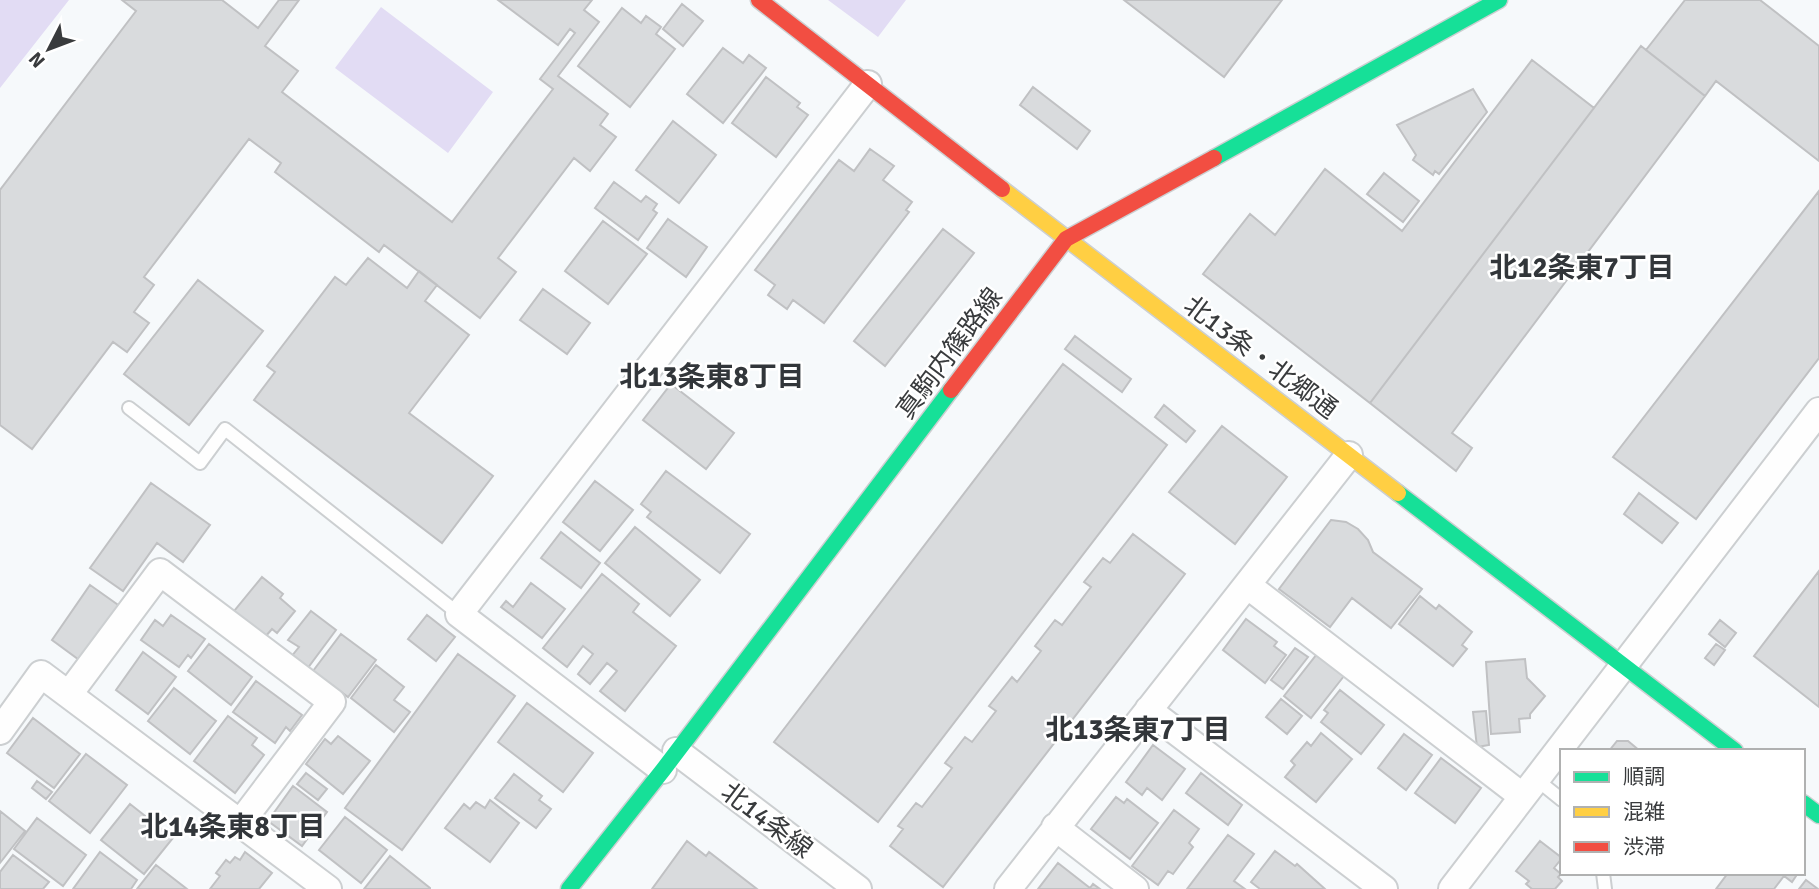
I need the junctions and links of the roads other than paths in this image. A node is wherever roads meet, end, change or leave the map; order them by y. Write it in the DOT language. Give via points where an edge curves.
graph roads {
  1 [pos="759,0"];
  2 [pos="1499,0"];
  3 [pos="868,84"];
  4 [pos="1066,239"];
  5 [pos="129,408"];
  6 [pos="1819,411"];
  7 [pos="1349,455"];
  8 [pos="1247,585"];
  9 [pos="459,614"];
  10 [pos="1622,665"];
  11 [pos="69,694"];
  12 [pos="1148,710"];
  13 [pos="0,731"];
  14 [pos="1732,749"];
  15 [pos="669,761"];
  16 [pos="1529,787"];
  17 [pos="1560,799"];
  18 [pos="241,822"];
  19 [pos="1055,827"];
  20 [pos="328,889"];
  21 [pos="569,889"];
  22 [pos="858,889"];
  23 [pos="1008,889"];
  24 [pos="1135,889"];
  25 [pos="1384,889"];
  26 [pos="1452,889"];
  1 -- 3 [label="main road, 北13条・北郷通"];
  2 -- 4 [label="main road, 真駒内篠路線"];
  3 -- 4 [label="main road, 北13条・北郷通"];
  3 -- 9 [label="street"];
  4 -- 7 [label="main road, 北13条・北郷通"];
  4 -- 15 [label="main road, 真駒内篠路線"];
  5 -- 9 [label="lane" via="200,463 225,429"];
  6 -- 10 [label="street"];
  7 -- 8 [label="street"];
  7 -- 10 [label="main road, 北13条・北郷通"];
  8 -- 12 [label="street"];
  8 -- 16 [label="street"];
  9 -- 15 [label="street, 北14条線"];
  10 -- 14 [label="main road, 北13条・北郷通"];
  10 -- 16 [label="street"];
  11 -- 13 [label="street" via="41,674"];
  11 -- 18 [label="street"];
  11 -- 18 [label="street" via="160,572 332,702"];
  12 -- 19 [label="street"];
  12 -- 25 [label="street"];
  15 -- 21 [label="main road, 真駒内篠路線"];
  15 -- 22 [label="street, 北14条線"];
  16 -- 17 [label="lane"];
  16 -- 26 [label="street"];
  18 -- 20 [label="street"];
  19 -- 23 [label="street"];
  19 -- 24 [label="street"];
}
